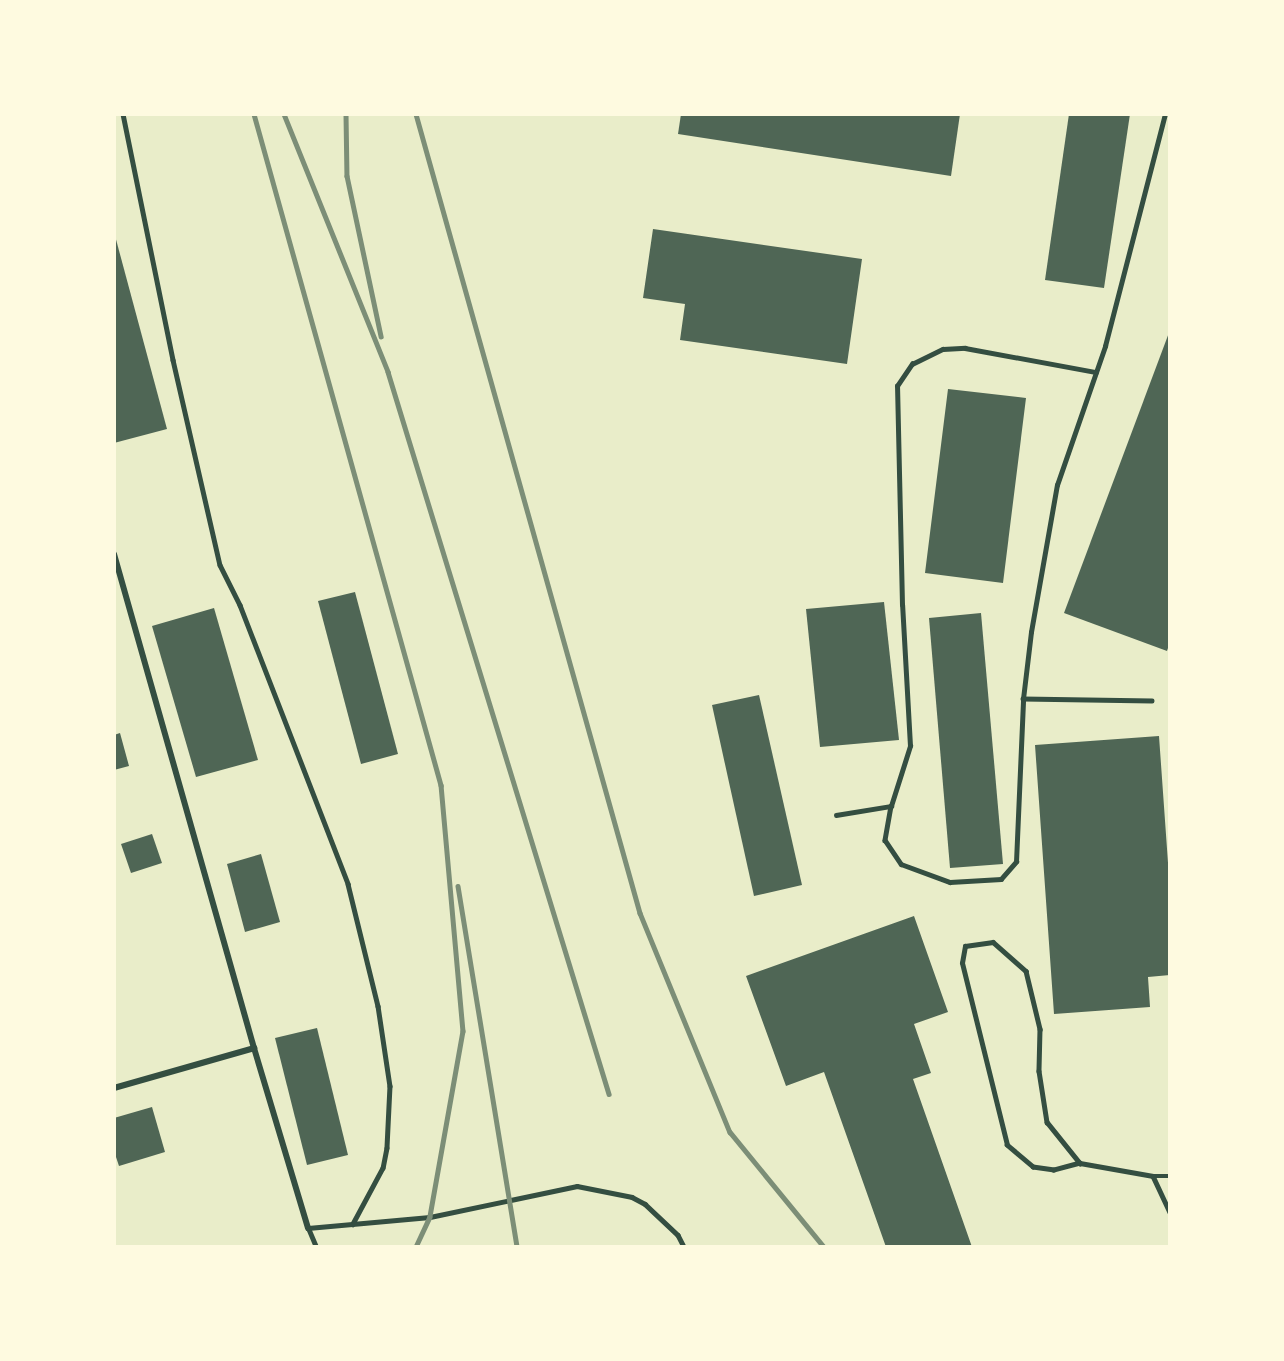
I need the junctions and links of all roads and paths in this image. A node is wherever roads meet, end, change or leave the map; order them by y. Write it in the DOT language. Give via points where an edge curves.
graph roads {
  1 [pos="123,114"];
  2 [pos="1165,114"];
  3 [pos="1096,372"];
  4 [pos="114,554"];
  5 [pos="1023,699"];
  6 [pos="1152,701"];
  7 [pos="891,806"];
  8 [pos="837,815"];
  9 [pos="254,1048"];
  10 [pos="114,1088"];
  11 [pos="1080,1163"];
  12 [pos="1153,1176"];
  13 [pos="1170,1176"];
  14 [pos="1170,1212"];
  15 [pos="353,1224"];
  16 [pos="309,1228"];
  17 [pos="316,1247"];
  18 [pos="684,1247"];
  1 -- 15 [label="lane" via="220,565 240,605 348,884 378,1006 390,1086 387,1148 383,1168"];
  2 -- 3 [label="lane"];
  3 -- 5 [label="lane" via="1057,485"];
  3 -- 7 [label="lane" via="965,348 943,349 912,364 897,386 910,746"];
  4 -- 9 [label="street"];
  5 -- 6 [label="lane"];
  5 -- 7 [label="lane" via="1016,862 1001,879 950,882 901,864 885,840"];
  7 -- 8 [label="lane"];
  9 -- 10 [label="street"];
  9 -- 16 [label="street"];
  11 -- 11 [label="lane" via="1047,1122 1040,1071 1040,1029 1026,971 993,942 965,946 962,963 1007,1145 1033,1167 1054,1170"];
  11 -- 12 [label="lane"];
  12 -- 13 [label="lane"];
  12 -- 14 [label="lane"];
  15 -- 16 [label="lane"];
  15 -- 18 [label="lane" via="429,1217 577,1186 632,1197 645,1204 678,1235"];
  16 -- 17 [label="lane"];
}
